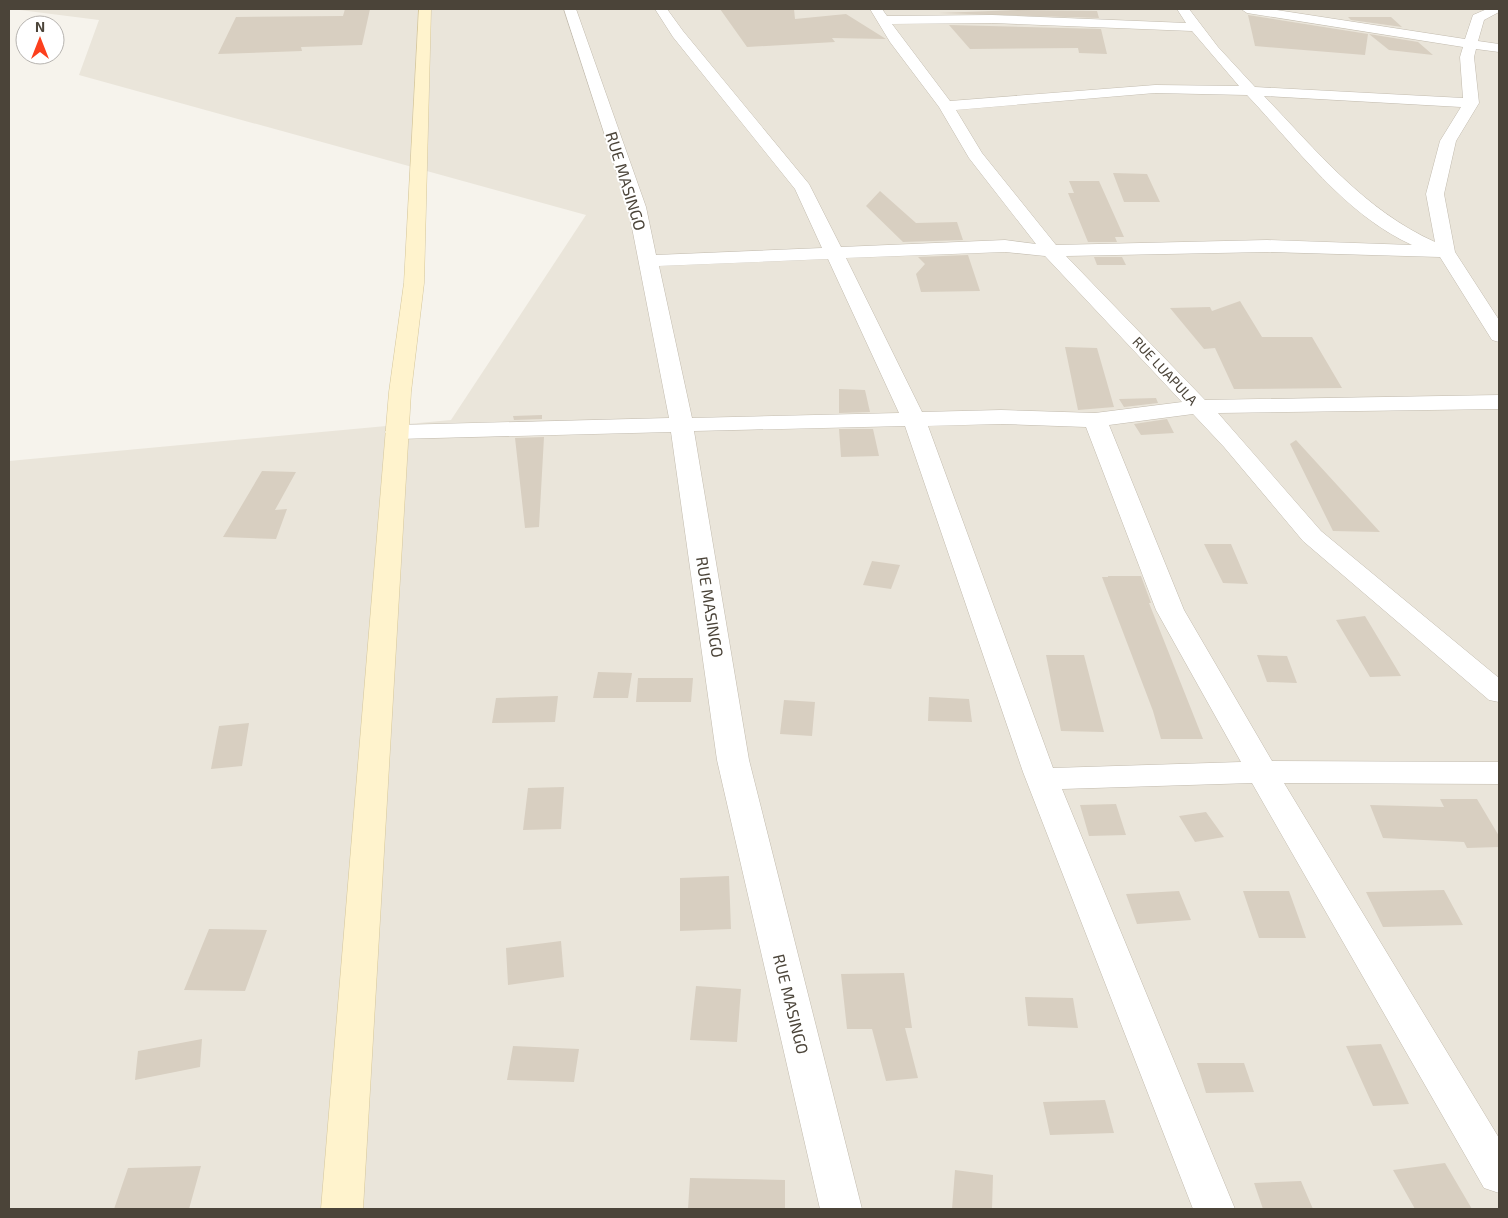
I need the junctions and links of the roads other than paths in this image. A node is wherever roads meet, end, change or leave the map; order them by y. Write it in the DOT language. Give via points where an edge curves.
graph roads {
  1 [pos="425,9"];
  2 [pos="570,9"];
  3 [pos="661,9"];
  4 [pos="1183,9"];
  5 [pos="1247,9"];
  6 [pos="1496,9"];
  7 [pos="880,14"];
  8 [pos="1326,15"];
  9 [pos="1195,27"];
  10 [pos="1470,44"];
  11 [pos="1499,48"];
  12 [pos="1252,91"];
  13 [pos="1471,102"];
  14 [pos="946,106"];
  15 [pos="1051,251"];
  16 [pos="835,252"];
  17 [pos="1446,252"];
  18 [pos="648,261"];
  19 [pos="1499,336"];
  20 [pos="1499,402"];
  21 [pos="1199,407"];
  22 [pos="914,420"];
  23 [pos="1094,420"];
  24 [pos="682,426"];
  25 [pos="397,432"];
  26 [pos="1499,693"];
  27 [pos="1262,772"];
  28 [pos="1499,773"];
  29 [pos="1042,779"];
  30 [pos="1499,1175"];
  31 [pos="342,1209"];
  32 [pos="841,1209"];
  33 [pos="1214,1209"];
  1 -- 25 [label="main road" via="414,283"];
  2 -- 18 [label="street, RUE MASINGO" via="637,207"];
  3 -- 16 [label="street" via="803,188"];
  4 -- 9 [label="street"];
  5 -- 8 [label="street"];
  6 -- 10 [label="street" via="1478,18"];
  7 -- 9 [label="street"];
  7 -- 14 [label="street, RUE LUAPULA"];
  8 -- 10 [label="street"];
  9 -- 12 [label="street"];
  10 -- 11 [label="street"];
  10 -- 13 [label="street" via="1467,57"];
  12 -- 13 [label="street"];
  12 -- 14 [label="street" via="1155,89"];
  12 -- 17 [label="street" via="1360,205 1396,231"];
  13 -- 17 [label="street" via="1448,141 1435,194"];
  14 -- 15 [label="street, RUE LUAPULA" via="975,155"];
  15 -- 16 [label="street" via="1006,246"];
  15 -- 17 [label="street" via="1267,246"];
  15 -- 21 [label="street, RUE LUAPULA"];
  16 -- 18 [label="street"];
  16 -- 22 [label="street"];
  17 -- 19 [label="street"];
  18 -- 24 [label="street, RUE MASINGO"];
  20 -- 21 [label="street"];
  21 -- 23 [label="street"];
  21 -- 26 [label="street, RUE LUAPULA" via="1312,536"];
  22 -- 23 [label="street" via="1001,417"];
  22 -- 24 [label="street"];
  22 -- 29 [label="street"];
  23 -- 27 [label="street" via="1170,610"];
  24 -- 25 [label="street"];
  24 -- 32 [label="street, RUE MASINGO" via="733,760"];
  25 -- 31 [label="main road"];
  27 -- 28 [label="street"];
  27 -- 29 [label="street"];
  27 -- 30 [label="street"];
  29 -- 33 [label="street"];
}
